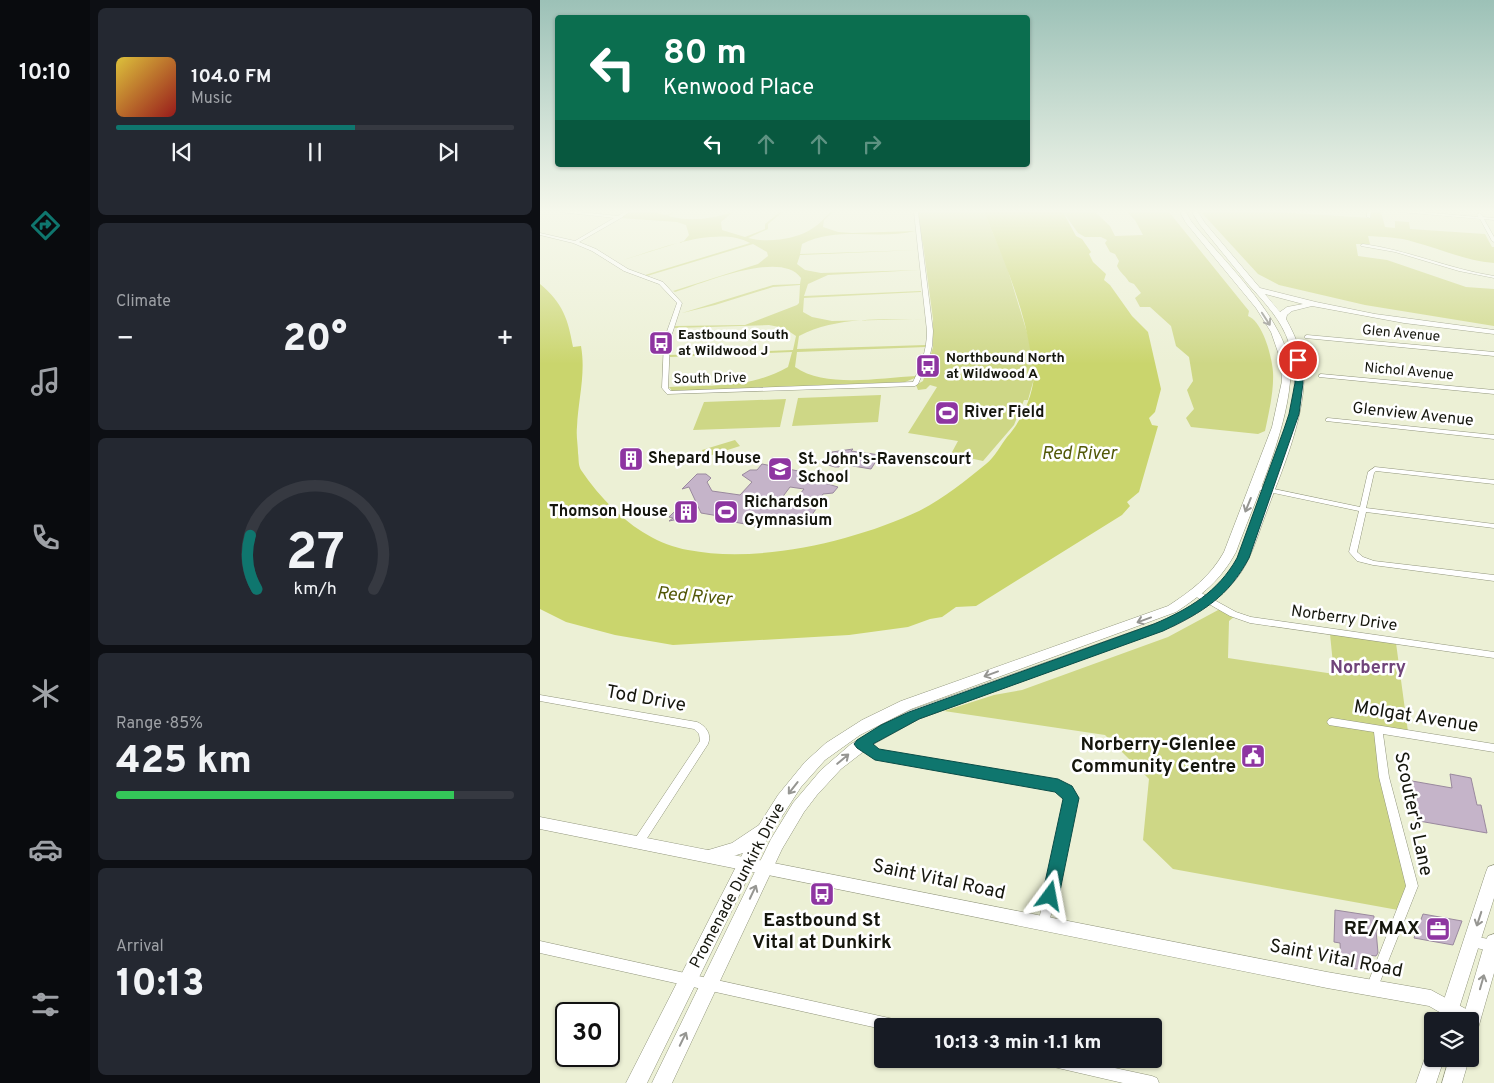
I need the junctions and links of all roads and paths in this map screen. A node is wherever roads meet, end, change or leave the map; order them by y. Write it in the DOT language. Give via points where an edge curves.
graph roads {
  1 [pos="614,263"];
  2 [pos="921,263"];
  3 [pos="1222,263"];
  4 [pos="1235,263"];
  5 [pos="1436,263"];
  6 [pos="1494,277"];
  7 [pos="1236,280"];
  8 [pos="1252,282"];
  9 [pos="1260,291"];
  10 [pos="1332,308"];
  11 [pos="1393,317"];
  12 [pos="1282,318"];
  13 [pos="1494,330"];
  14 [pos="1307,337"];
  15 [pos="1494,354"];
  16 [pos="1321,376"];
  17 [pos="1286,379"];
  18 [pos="1299,381"];
  19 [pos="1494,392"];
  20 [pos="1328,420"];
  21 [pos="1494,437"];
  22 [pos="1494,482"];
  23 [pos="1262,488"];
  24 [pos="1364,510"];
  25 [pos="1494,526"];
  26 [pos="1494,578"];
  27 [pos="1202,597"];
  28 [pos="1494,655"];
  29 [pos="540,698"];
  30 [pos="1332,722"];
  31 [pos="1378,730"];
  32 [pos="862,744"];
  33 [pos="1494,748"];
  34 [pos="540,823"];
  35 [pos="769,823"];
  36 [pos="638,843"];
  37 [pos="711,856"];
  38 [pos="746,863"];
  39 [pos="765,867"];
  40 [pos="1494,872"];
  41 [pos="1044,924"];
  42 [pos="1472,942"];
  43 [pos="1494,945"];
  44 [pos="540,947"];
  45 [pos="688,980"];
  46 [pos="709,984"];
  47 [pos="1372,988"];
  48 [pos="1446,1012"];
  49 [pos="1450,1012"];
  50 [pos="1474,1012"];
  51 [pos="874,1021"];
  52 [pos="1431,1067"];
  53 [pos="1457,1067"];
  54 [pos="1085,1068"];
  55 [pos="636,1083"];
  56 [pos="662,1083"];
  57 [pos="1152,1083"];
  58 [pos="1426,1083"];
  59 [pos="1452,1083"];
  1 -- 2 [label="street, South Drive" via="661,284 680,303 667,341 665,388 668,393 914,384 927,361 930,346"];
  3 -- 7 [label="main road, Promenade Dunkirk Drive"];
  4 -- 8 [label="main road, Promenade Dunkirk Drive"];
  5 -- 6 [label="street"];
  7 -- 9 [label="main road"];
  7 -- 17 [label="main road, Promenade Dunkirk Drive, one-way" via="1259,306 1275,332 1284,358"];
  8 -- 9 [label="main road, Promenade Dunkirk Drive"];
  8 -- 11 [label="main road"];
  9 -- 10 [label="main road"];
  9 -- 12 [label="main road, Promenade Dunkirk Drive"];
  10 -- 11 [label="main road"];
  10 -- 12 [label="main road" via="1300,306 1285,312"];
  11 -- 13 [label="main road"];
  12 -- 18 [label="main road, Promenade Dunkirk Drive" via="1297,356"];
  14 -- 15 [label="street, Glen Avenue"];
  16 -- 19 [label="street, Nichol Avenue"];
  17 -- 18 [label="main road"];
  17 -- 23 [label="main road, Promenade Dunkirk Drive"];
  18 -- 23 [label="main road, Promenade Dunkirk Drive" via="1294,415"];
  20 -- 21 [label="street, Glenview Avenue"];
  22 -- 24 [label="street" via="1374,469"];
  23 -- 24 [label="street"];
  23 -- 27 [label="main road, Promenade Dunkirk Drive" via="1243,558 1234,574"];
  24 -- 25 [label="street"];
  24 -- 26 [label="street" via="1353,552 1360,559"];
  27 -- 28 [label="street, Norberry Drive" via="1234,614 1270,624"];
  27 -- 32 [label="main road, Promenade Dunkirk Drive" via="1182,617 1159,628 914,715"];
  27 -- 35 [label="main road, Promenade Dunkirk Drive, one-way" via="876,718 844,738 811,765 778,806"];
  29 -- 36 [label="street, Tod Drive" via="697,726 704,732 705,741"];
  30 -- 31 [label="street, Molgat Avenue"];
  31 -- 33 [label="street, Molgat Avenue"];
  31 -- 47 [label="street, Scouter's Lane" via="1384,777 1412,886"];
  39 -- 32 [label="main road, Promenade Dunkirk Drive, one-way" via="794,813 826,774"];
  32 -- 41 [label="street" via="875,754 1058,786 1066,791 1071,798"];
  34 -- 36 [label="street, Saint Vital Road"];
  35 -- 37 [label="main road" via="732,852"];
  35 -- 38 [label="main road, Promenade Dunkirk Drive"];
  36 -- 37 [label="street, Saint Vital Road"];
  37 -- 38 [label="street, Saint Vital Road"];
  38 -- 39 [label="street, Saint Vital Road"];
  38 -- 45 [label="main road, Promenade Dunkirk Drive"];
  39 -- 41 [label="street, Saint Vital Road"];
  46 -- 39 [label="main road, Promenade Dunkirk Drive, one-way"];
  40 -- 42 [label="main road, one-way"];
  41 -- 47 [label="street, Saint Vital Road"];
  42 -- 43 [label="street"];
  42 -- 49 [label="main road"];
  50 -- 43 [label="main road, one-way"];
  44 -- 45 [label="street"];
  45 -- 46 [label="street"];
  45 -- 55 [label="main road, Promenade Dunkirk Drive"];
  46 -- 51 [label="street"];
  56 -- 46 [label="main road, Promenade Dunkirk Drive, one-way"];
  47 -- 48 [label="street, Saint Vital Road" via="1431,998"];
  52 -- 58 [label="main road"];
  53 -- 59 [label="main road"];
  54 -- 57 [label="street"];
}
